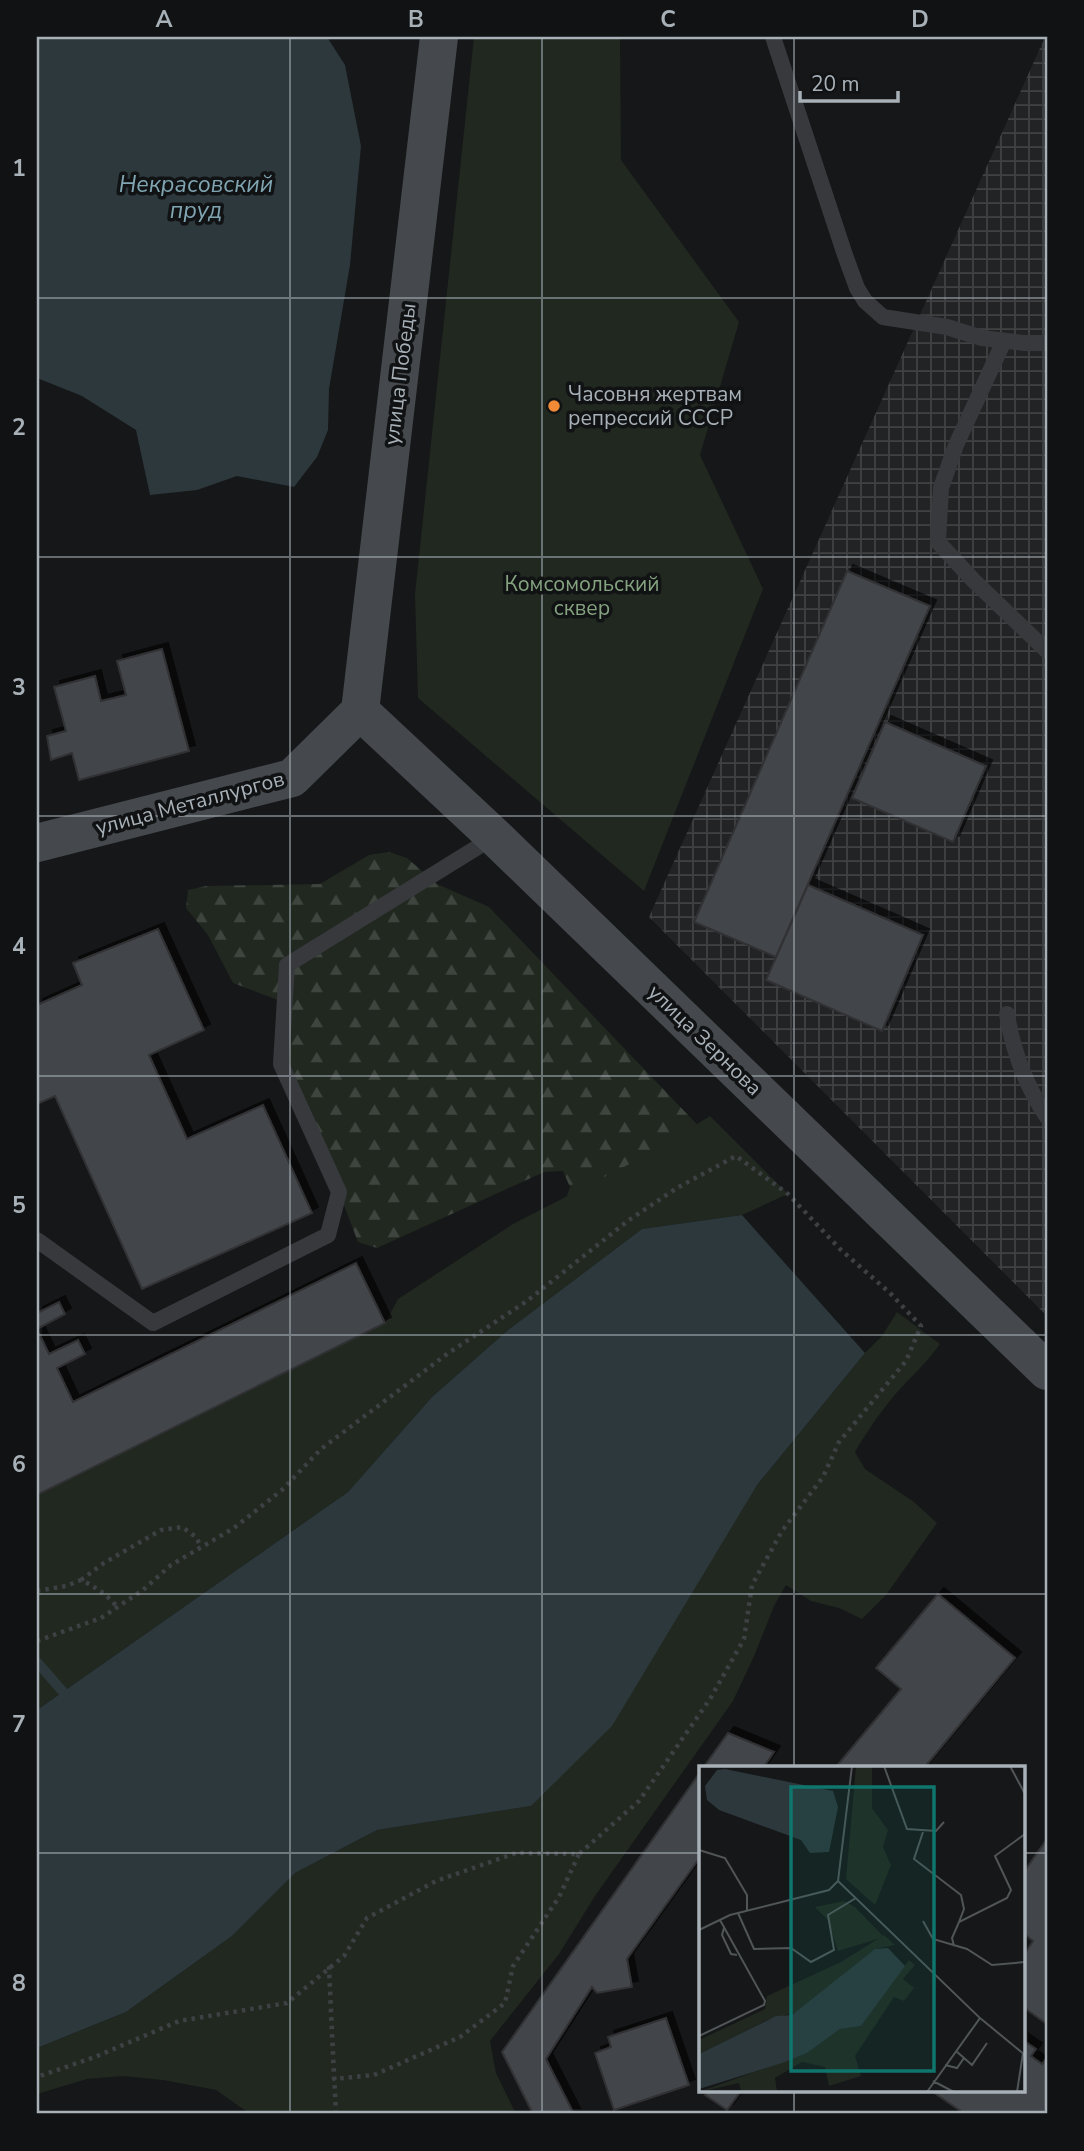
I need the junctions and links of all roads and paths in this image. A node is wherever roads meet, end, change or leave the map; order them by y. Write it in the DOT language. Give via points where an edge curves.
graph roads {
  1 [pos="439,37"];
  2 [pos="773,37"];
  3 [pos="1004,341"];
  4 [pos="1047,343"];
  5 [pos="1047,651"];
  6 [pos="360,711"];
  7 [pos="494,836"];
  8 [pos="37,843"];
  9 [pos="1007,1014"];
  10 [pos="1047,1117"];
  11 [pos="37,1240"];
  12 [pos="1047,1371"];
  13 [pos="201,1547"];
  14 [pos="81,1580"];
  15 [pos="37,1591"];
  16 [pos="117,1607"];
  17 [pos="37,1641"];
  18 [pos="579,1854"];
  19 [pos="329,1968"];
  20 [pos="37,2077"];
  21 [pos="336,2114"];
  1 -- 6 [label="main road, улица Победы"];
  2 -- 3 [label="lane" via="845,255 865,301 883,317"];
  3 -- 4 [label="lane"];
  3 -- 5 [label="lane" via="941,488 938,542"];
  6 -- 7 [label="main road, улица Зернова"];
  6 -- 8 [label="main road, улица Металлургов" via="292,778"];
  7 -- 11 [label="lane" via="287,965 281,1064 339,1192 328,1235 153,1323"];
  7 -- 12 [label="main road, улица Зернова"];
  9 -- 10 [label="lane" via="1016,1055"];
  13 -- 14 [label="path" via="182,1527 161,1530"];
  13 -- 16 [label="path"];
  13 -- 18 [label="path" via="282,1490 321,1449 379,1405 677,1188 736,1156 788,1194 921,1326 906,1360 839,1442 823,1477 782,1531 752,1585 744,1639 710,1699 639,1801"];
  14 -- 15 [label="path"];
  14 -- 16 [label="path"];
  16 -- 17 [label="path" via="101,1618"];
  18 -- 19 [label="path" via="516,1853 436,1881 367,1918 344,1956"];
  18 -- 19 [label="path" via="559,1897 513,1966 505,2003 460,2037 374,2075 334,2079"];
  19 -- 20 [label="path" via="287,2003 179,2021"];
  19 -- 21 [label="path"];
}
